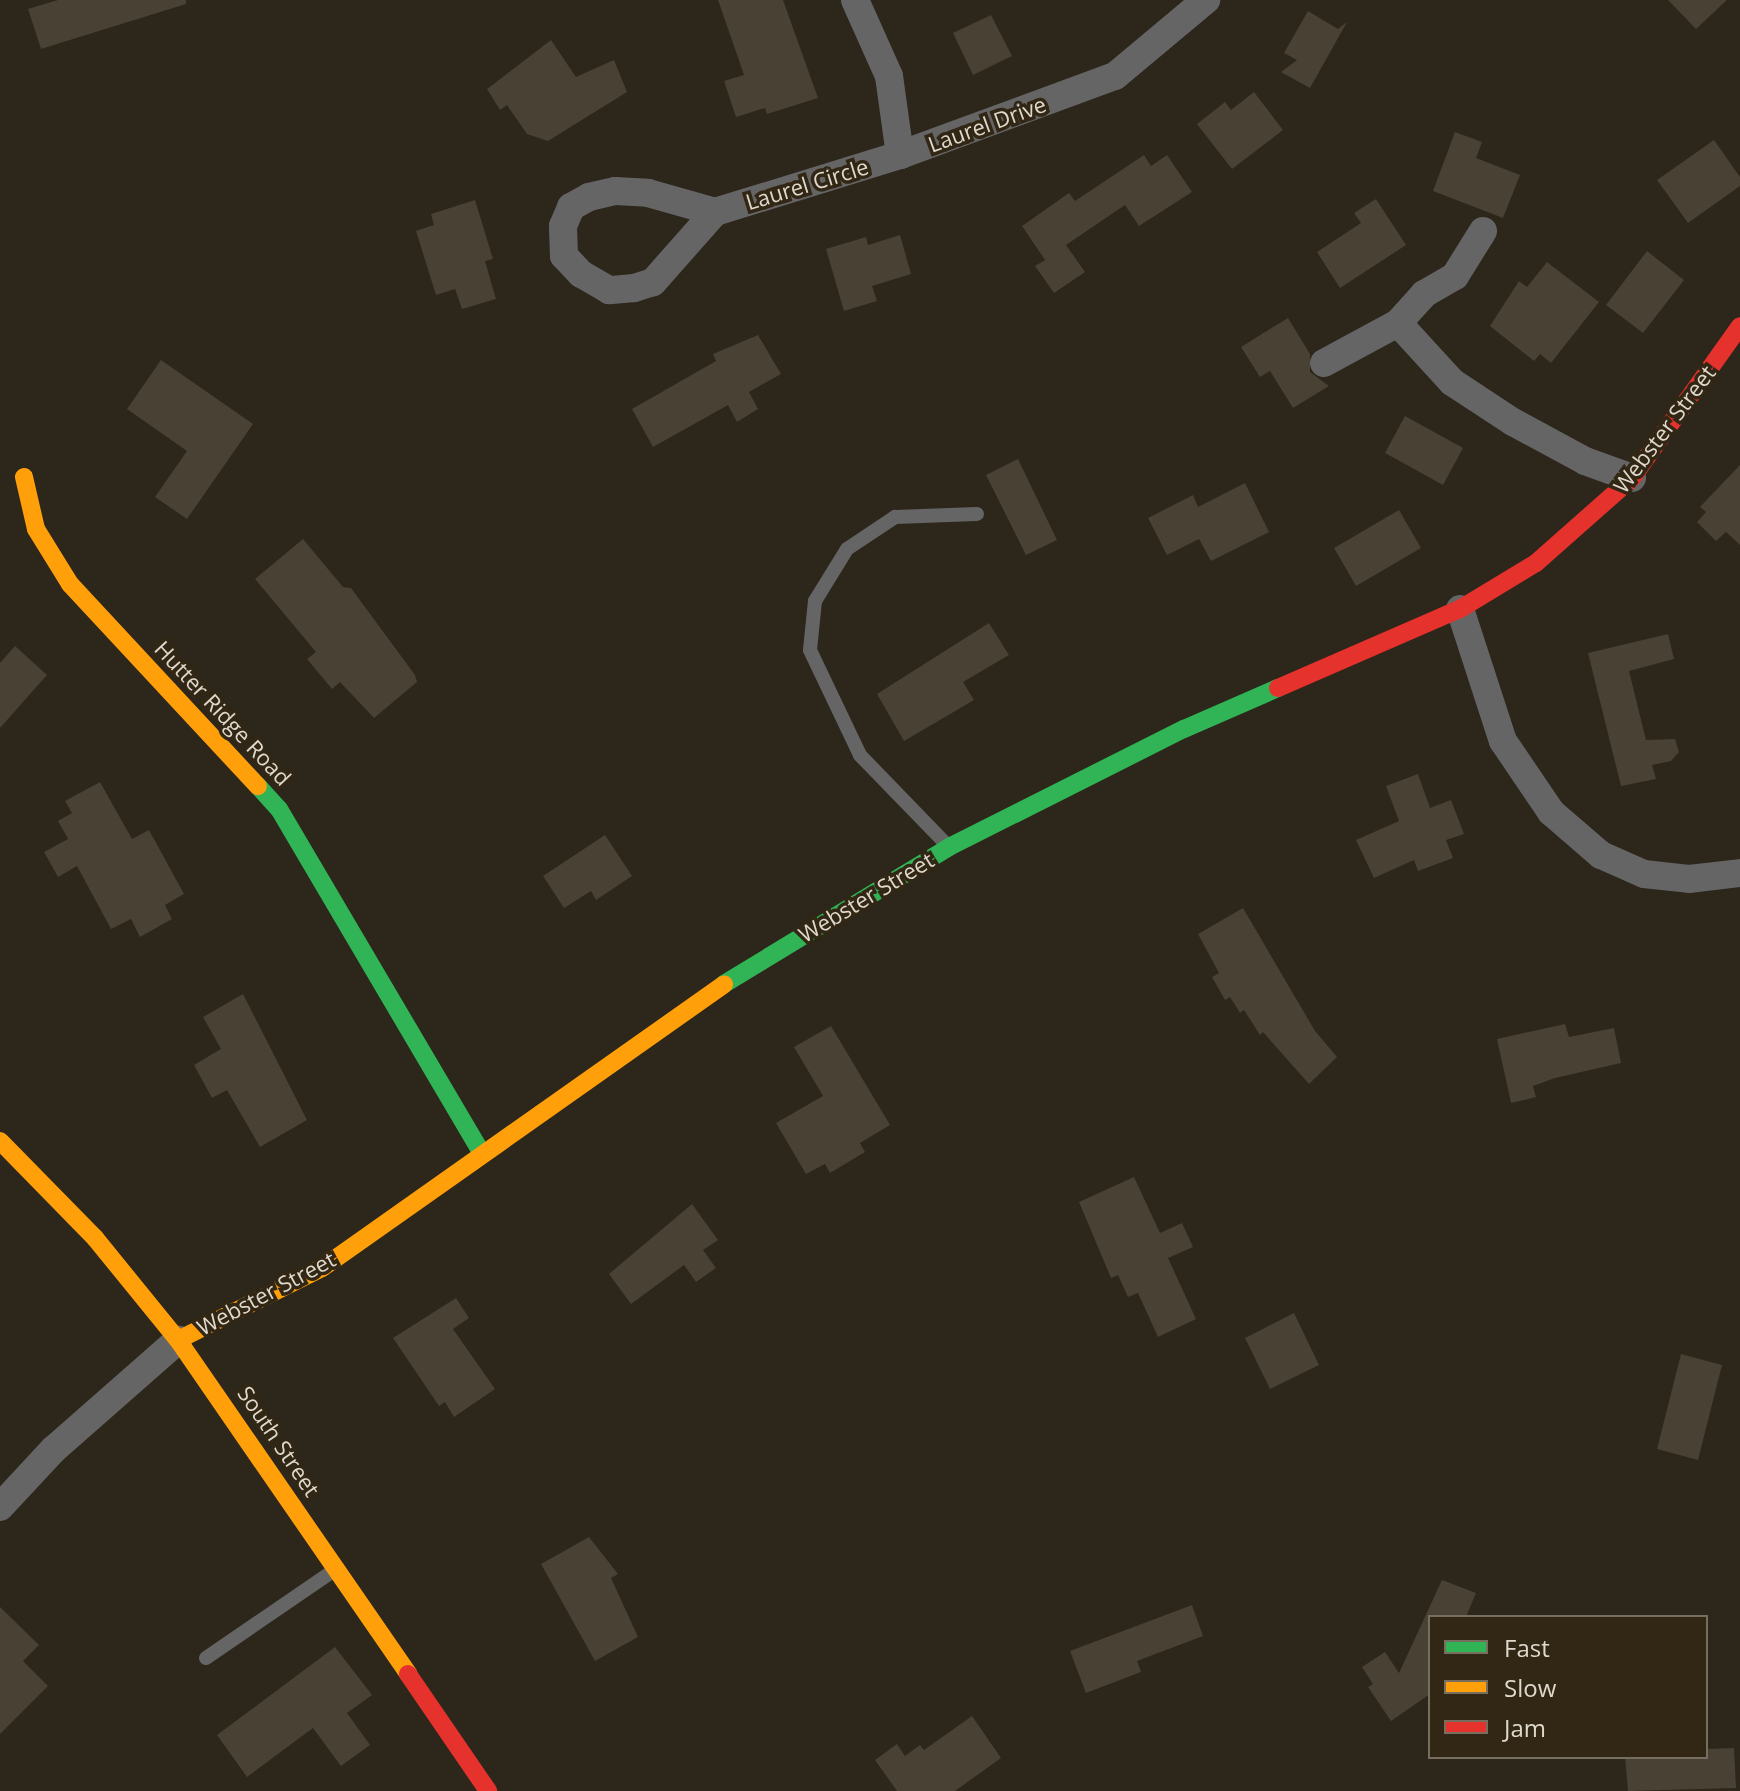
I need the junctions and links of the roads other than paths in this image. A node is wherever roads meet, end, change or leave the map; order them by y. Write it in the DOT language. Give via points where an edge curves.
graph roads {
  1 [pos="855,0"];
  2 [pos="1206,0"];
  3 [pos="900,155"];
  4 [pos="715,212"];
  5 [pos="1483,231"];
  6 [pos="1398,323"];
  7 [pos="1740,326"];
  8 [pos="1324,363"];
  9 [pos="24,477"];
  10 [pos="1632,478"];
  11 [pos="977,514"];
  12 [pos="1460,609"];
  13 [pos="949,847"];
  14 [pos="1740,873"];
  15 [pos="0,1141"];
  16 [pos="482,1154"];
  17 [pos="178,1340"];
  18 [pos="0,1507"];
  19 [pos="337,1569"];
  20 [pos="206,1658"];
  21 [pos="488,1791"];
  1 -- 3 [label="street, Laurel Drive" via="889,76"];
  2 -- 3 [label="street, Laurel Drive" via="1115,76"];
  3 -- 4 [label="street, Laurel Circle"];
  4 -- 4 [label="street" via="653,282 634,288 609,290 564,256 563,226 571,207 589,197 615,191 648,193"];
  5 -- 6 [label="street" via="1455,276 1424,294"];
  6 -- 8 [label="street"];
  6 -- 10 [label="street" via="1452,382 1500,414 1585,461"];
  7 -- 10 [label="street, Webster Street"];
  9 -- 16 [label="street, Hutter Ridge Road" via="36,529 70,584 279,809"];
  10 -- 12 [label="street, Webster Street" via="1536,563"];
  11 -- 13 [label="lane" via="895,517 847,549 815,601 810,650 860,755"];
  12 -- 13 [label="street, Webster Street" via="1184,729"];
  12 -- 14 [label="street" via="1503,741 1551,812 1601,855 1644,874 1689,879"];
  13 -- 16 [label="street, Webster Street" via="747,968"];
  15 -- 17 [label="street, South Street" via="95,1238"];
  16 -- 17 [label="street, Webster Street" via="322,1268"];
  17 -- 18 [label="street, Webster Street" via="75,1430"];
  17 -- 19 [label="street, South Street"];
  19 -- 20 [label="lane"];
  19 -- 21 [label="street, South Street"];
}
